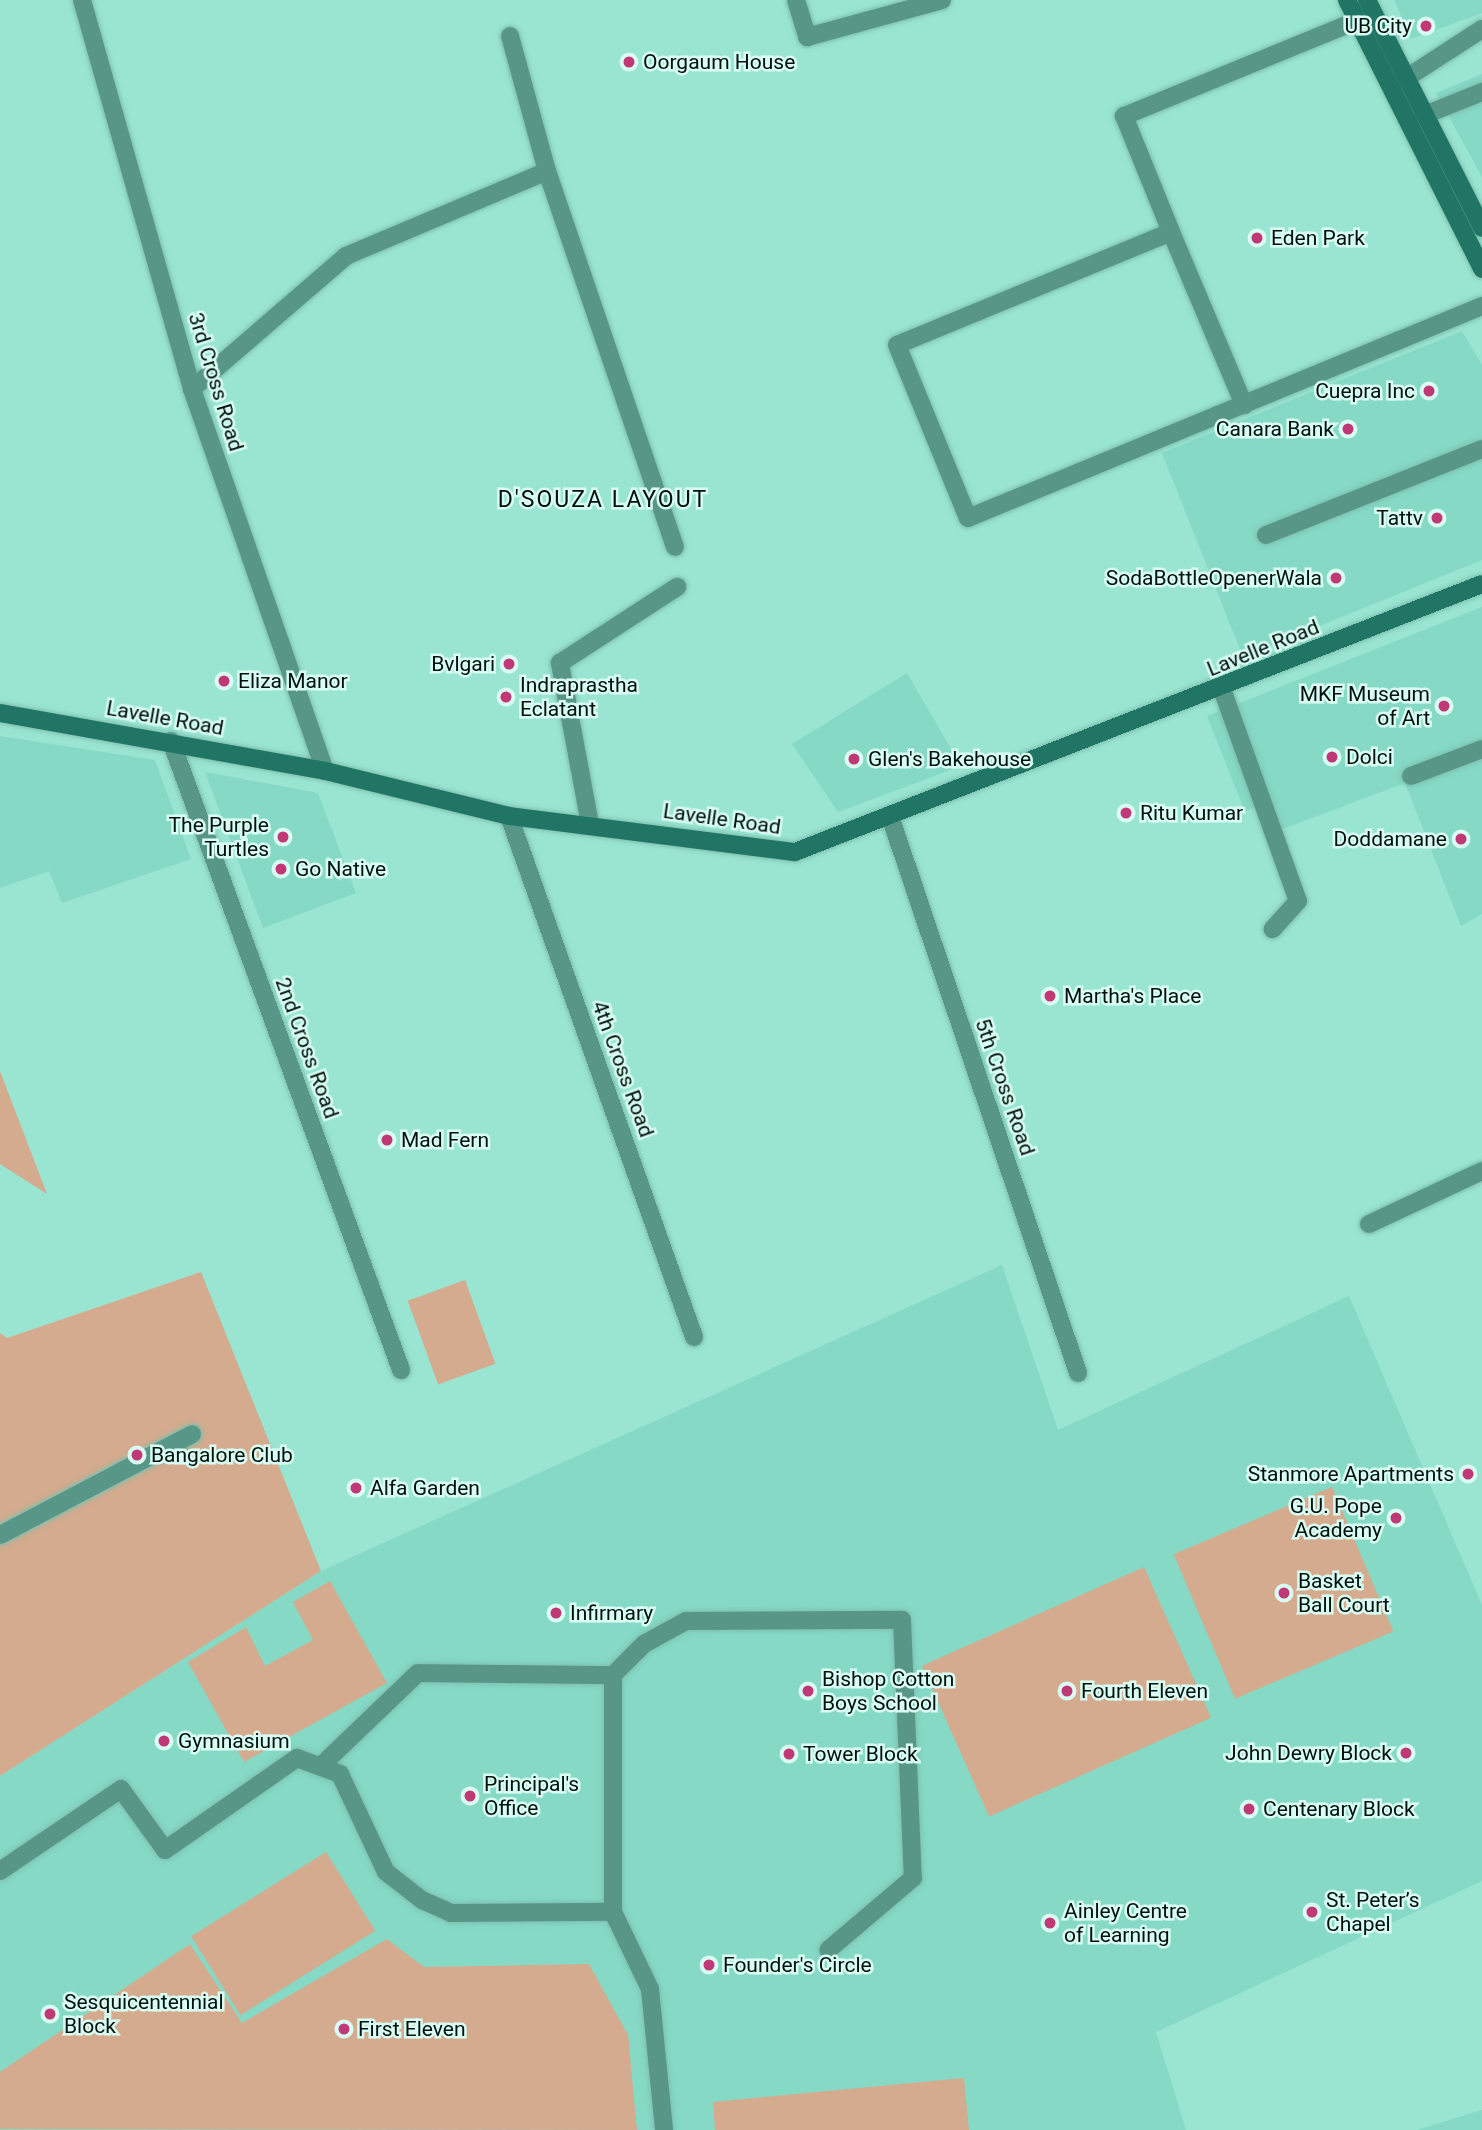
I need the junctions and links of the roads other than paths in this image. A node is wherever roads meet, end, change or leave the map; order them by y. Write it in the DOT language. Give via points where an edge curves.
graph roads {
  1 [pos="82,0"];
  2 [pos="796,0"];
  3 [pos="942,0"];
  4 [pos="1348,0"];
  5 [pos="1367,0"];
  6 [pos="1356,21"];
  7 [pos="1482,29"];
  8 [pos="510,36"];
  9 [pos="1405,79"];
  10 [pos="1482,92"];
  11 [pos="1422,116"];
  12 [pos="547,171"];
  13 [pos="1482,228"];
  14 [pos="1171,232"];
  15 [pos="1482,270"];
  16 [pos="1482,306"];
  17 [pos="192,389"];
  18 [pos="1244,405"];
  19 [pos="1482,449"];
  20 [pos="1266,535"];
  21 [pos="675,547"];
  22 [pos="1482,584"];
  23 [pos="677,587"];
  24 [pos="1222,689"];
  25 [pos="0,713"];
  26 [pos="171,741"];
  27 [pos="1482,749"];
  28 [pos="325,771"];
  29 [pos="1411,776"];
  30 [pos="509,816"];
  31 [pos="890,816"];
  32 [pos="590,824"];
  33 [pos="1273,929"];
  34 [pos="1482,1171"];
  35 [pos="1369,1224"];
  36 [pos="695,1338"];
  37 [pos="401,1370"];
  38 [pos="1077,1373"];
  39 [pos="192,1434"];
  40 [pos="0,1535"];
  41 [pos="613,1675"];
  42 [pos="324,1763"];
  43 [pos="0,1871"];
  44 [pos="613,1912"];
  45 [pos="828,1951"];
  46 [pos="664,2130"];
  1 -- 17 [label="street, 3rd Cross Road"];
  2 -- 3 [label="street" via="807,37"];
  4 -- 6 [label="street"];
  5 -- 9 [label="street"];
  6 -- 14 [label="street" via="1124,116"];
  6 -- 15 [label="street"];
  7 -- 9 [label="street"];
  8 -- 12 [label="street"];
  9 -- 11 [label="street"];
  10 -- 11 [label="street"];
  11 -- 13 [label="street"];
  12 -- 17 [label="street" via="345,257"];
  12 -- 21 [label="street"];
  14 -- 18 [label="street"];
  14 -- 18 [label="street" via="897,345 968,518"];
  16 -- 18 [label="street"];
  17 -- 28 [label="street, 3rd Cross Road"];
  19 -- 20 [label="street"];
  22 -- 24 [label="street, Lavelle Road"];
  23 -- 32 [label="street" via="560,663"];
  24 -- 31 [label="street, Lavelle Road"];
  24 -- 33 [label="street" via="1298,901"];
  25 -- 26 [label="street, Lavelle Road"];
  26 -- 28 [label="street, Lavelle Road"];
  26 -- 37 [label="street, 2nd Cross Road"];
  27 -- 29 [label="street"];
  28 -- 30 [label="street, Lavelle Road"];
  30 -- 32 [label="street, Lavelle Road"];
  30 -- 36 [label="street, 4th Cross Road"];
  31 -- 32 [label="street, Lavelle Road" via="795,852"];
  31 -- 38 [label="street, 5th Cross Road"];
  34 -- 35 [label="street"];
  39 -- 40 [label="street"];
  41 -- 42 [label="street" via="418,1673"];
  41 -- 44 [label="street"];
  41 -- 45 [label="street" via="644,1644 685,1621 902,1620 913,1878"];
  42 -- 43 [label="street" via="297,1758 165,1850 121,1789"];
  42 -- 44 [label="street" via="340,1774 386,1872 422,1900 451,1913"];
  44 -- 46 [label="street" via="650,1989"];
}
